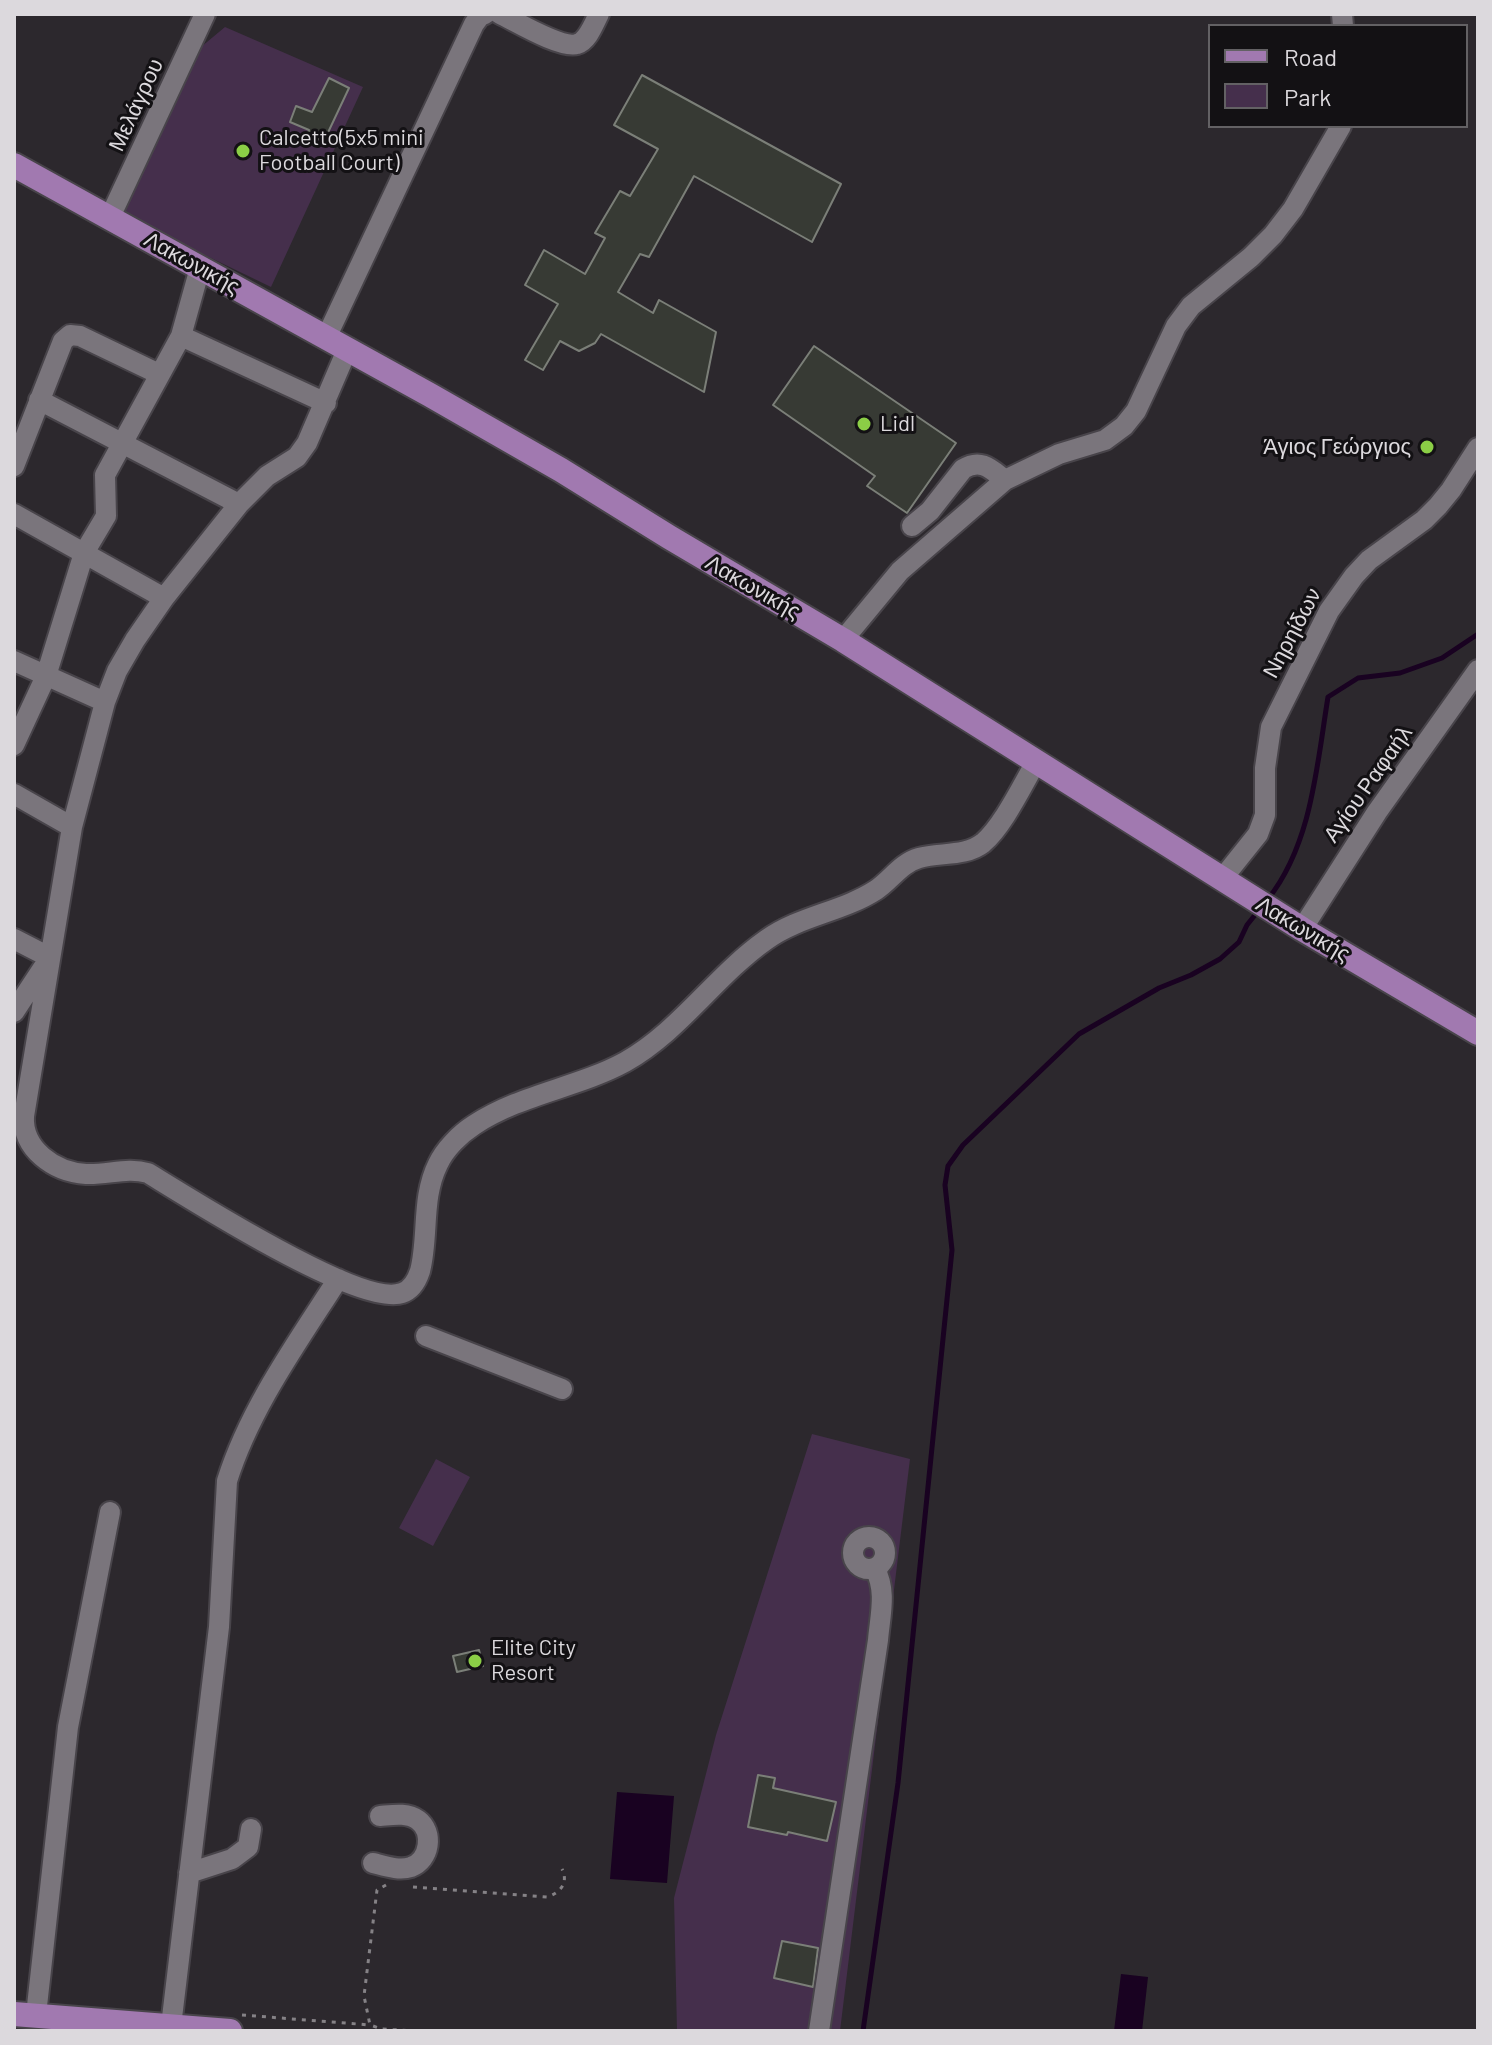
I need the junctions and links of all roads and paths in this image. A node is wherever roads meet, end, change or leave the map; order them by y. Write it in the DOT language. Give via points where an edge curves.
graph roads {
  1 [pos="205,14"];
  2 [pos="485,14"];
  3 [pos="500,14"];
  4 [pos="599,14"];
  5 [pos="1340,128"];
  6 [pos="14,165"];
  7 [pos="110,217"];
  8 [pos="200,268"];
  9 [pos="181,336"];
  10 [pos="337,344"];
  11 [pos="159,374"];
  12 [pos="39,400"];
  13 [pos="326,403"];
  14 [pos="120,444"];
  15 [pos="1478,448"];
  16 [pos="14,466"];
  17 [pos="1005,480"];
  18 [pos="239,504"];
  19 [pos="14,514"];
  20 [pos="912,526"];
  21 [pos="84,553"];
  22 [pos="164,598"];
  23 [pos="843,640"];
  24 [pos="14,661"];
  25 [pos="1478,670"];
  26 [pos="46,676"];
  27 [pos="105,702"];
  28 [pos="14,745"];
  29 [pos="1036,762"];
  30 [pos="14,794"];
  31 [pos="72,827"];
  32 [pos="1224,880"];
  33 [pos="1302,929"];
  34 [pos="14,939"];
  35 [pos="49,957"];
  36 [pos="14,1012"];
  37 [pos="1478,1033"];
  38 [pos="338,1279"];
  39 [pos="426,1336"];
  40 [pos="562,1389"];
  41 [pos="110,1512"];
  42 [pos="875,1569"];
  43 [pos="380,1816"];
  44 [pos="251,1829"];
  45 [pos="373,1863"];
  46 [pos="562,1869"];
  47 [pos="189,1873"];
  48 [pos="387,1885"];
  49 [pos="401,1886"];
  50 [pos="25,2014"];
  51 [pos="310,2020"];
  52 [pos="370,2025"];
  53 [pos="171,2026"];
  54 [pos="230,2031"];
  55 [pos="416,2031"];
  56 [pos="819,2031"];
  1 -- 7 [label="street, Μελάγρου"];
  2 -- 10 [label="street" via="474,24"];
  3 -- 4 [label="street" via="571,45 585,38"];
  5 -- 17 [label="street" via="1273,235 1200,297 1176,326 1124,426 1105,440 1059,454"];
  6 -- 7 [label="main road, Λακωνικής"];
  7 -- 8 [label="main road, Λακωνικής"];
  8 -- 9 [label="street"];
  8 -- 10 [label="main road, Λακωνικής"];
  9 -- 11 [label="street"];
  9 -- 13 [label="street"];
  10 -- 13 [label="street"];
  10 -- 23 [label="main road, Λακωνικής" via="561,470"];
  11 -- 12 [label="street" via="70,335"];
  11 -- 14 [label="street"];
  12 -- 14 [label="street"];
  12 -- 16 [label="street"];
  13 -- 18 [label="street" via="297,457 260,481"];
  14 -- 18 [label="street"];
  14 -- 21 [label="street" via="105,475 106,516"];
  15 -- 32 [label="street, Νηρηίδων" via="1438,506 1369,560 1329,611 1271,727 1265,815 1258,834"];
  17 -- 20 [label="street" via="987,466 971,465"];
  17 -- 23 [label="street" via="920,551"];
  18 -- 22 [label="street"];
  19 -- 21 [label="street"];
  21 -- 22 [label="street"];
  21 -- 26 [label="street"];
  22 -- 27 [label="street" via="117,671"];
  23 -- 29 [label="main road, Λακωνικής"];
  24 -- 26 [label="street"];
  25 -- 33 [label="street, Αγίου Ραφαήλ"];
  26 -- 27 [label="street"];
  26 -- 28 [label="street"];
  27 -- 31 [label="street"];
  29 -- 32 [label="main road, Λακωνικής"];
  29 -- 38 [label="street" via="994,831 973,849 917,859 860,898 784,929 743,959 648,1048 472,1126 438,1163 420,1270 415,1284 403,1293 362,1290"];
  30 -- 31 [label="street"];
  31 -- 35 [label="street"];
  32 -- 33 [label="main road, Λακωνικής"];
  33 -- 37 [label="main road, Λακωνικής"];
  34 -- 35 [label="street"];
  35 -- 36 [label="street"];
  35 -- 38 [label="street" via="24,1116 23,1130 34,1150 83,1174 135,1169 148,1173"];
  38 -- 47 [label="street" via="270,1387 227,1481 219,1627"];
  39 -- 40 [label="street"];
  41 -- 50 [label="street" via="68,1727"];
  42 -- 56 [label="street" via="882,1592 878,1640"];
  43 -- 45 [label="street" via="418,1820 429,1845 413,1866"];
  44 -- 47 [label="street" via="248,1847 232,1859"];
  46 -- 49 [label="path" via="564,1886 547,1897"];
  47 -- 53 [label="street"];
  48 -- 52 [label="path" via="377,1890 365,1981"];
  50 -- 53 [label="main road"];
  51 -- 52 [label="path"];
  52 -- 55 [label="path"];
  53 -- 54 [label="main road"];
}
